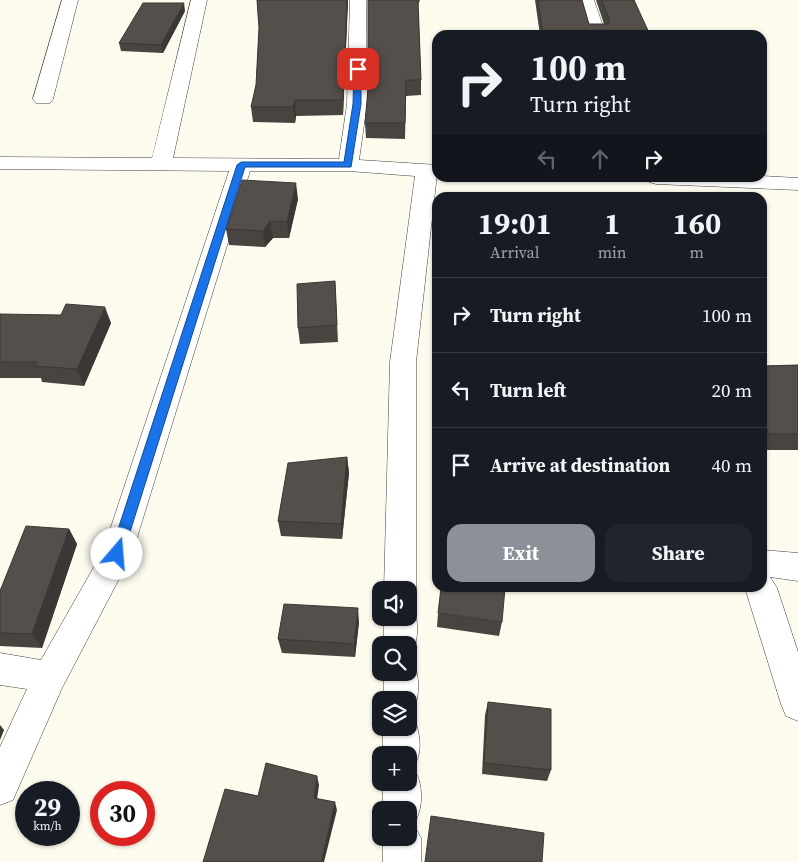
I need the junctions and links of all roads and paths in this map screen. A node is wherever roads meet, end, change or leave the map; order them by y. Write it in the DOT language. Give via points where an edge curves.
graph roads {
  1 [pos="70,0"];
  2 [pos="200,0"];
  3 [pos="358,0"];
  4 [pos="586,0"];
  5 [pos="596,30"];
  6 [pos="43,99"];
  7 [pos="0,163"];
  8 [pos="161,164"];
  9 [pos="241,165"];
  10 [pos="348,165"];
  11 [pos="432,171"];
  12 [pos="751,182"];
  13 [pos="798,184"];
  14 [pos="767,564"];
  15 [pos="798,567"];
  16 [pos="400,581"];
  17 [pos="762,592"];
  18 [pos="0,669"];
  19 [pos="50,677"];
  20 [pos="798,704"];
  21 [pos="0,787"];
  22 [pos="402,846"];
  23 [pos="402,862"];
  1 -- 6 [label="street"];
  2 -- 8 [label="street"];
  3 -- 10 [label="street" via="357,104"];
  4 -- 5 [label="street"];
  7 -- 8 [label="street"];
  8 -- 9 [label="street"];
  9 -- 10 [label="street"];
  9 -- 19 [label="street" via="117,554"];
  10 -- 11 [label="street"];
  11 -- 16 [label="street" via="404,362"];
  12 -- 13 [label="street"];
  14 -- 15 [label="street"];
  17 -- 20 [label="street"];
  18 -- 19 [label="street"];
  19 -- 21 [label="street"];
  22 -- 23 [label="street"];
}
